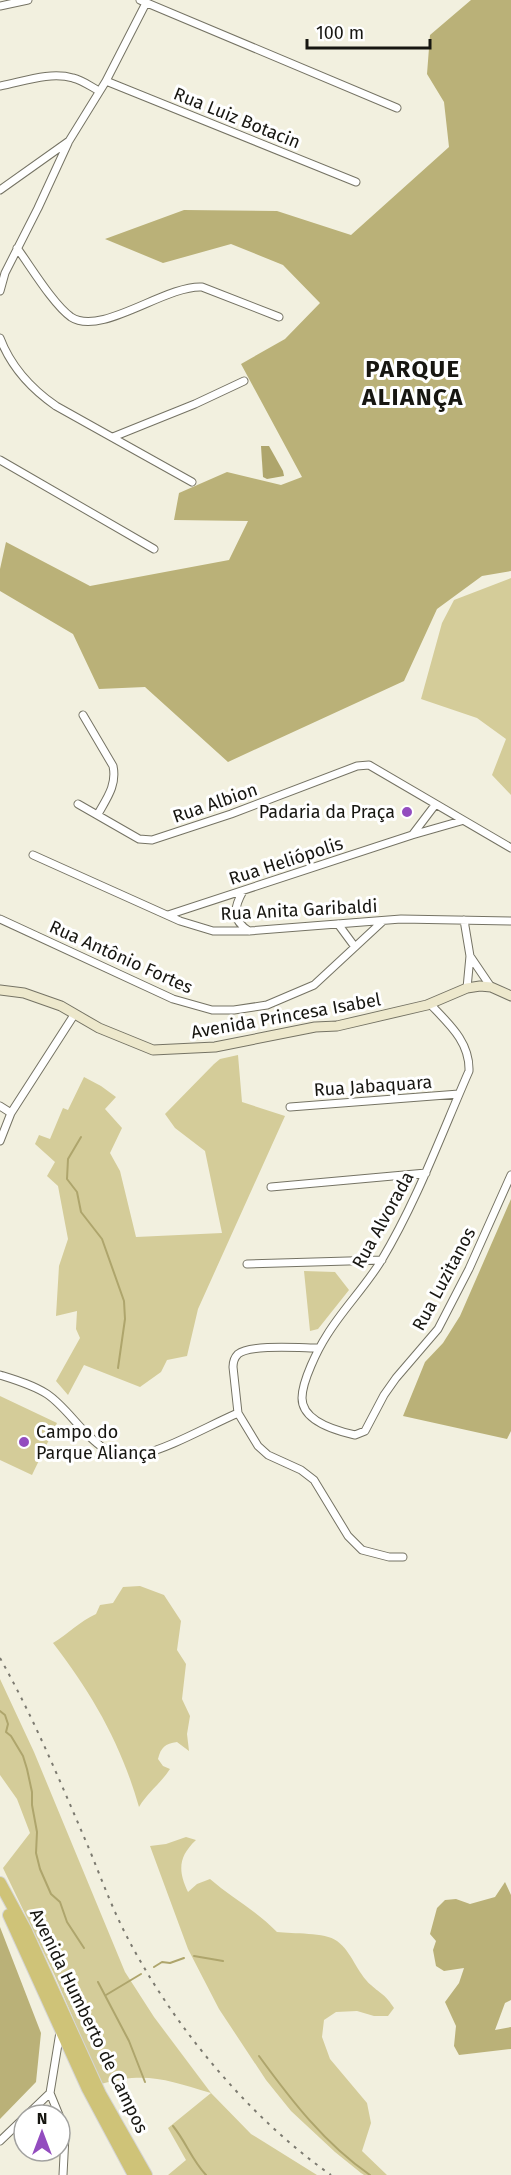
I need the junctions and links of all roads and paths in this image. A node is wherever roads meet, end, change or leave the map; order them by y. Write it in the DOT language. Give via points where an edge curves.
graph roads {
  1 [pos="28,0"];
  2 [pos="143,2"];
  3 [pos="0,6"];
  4 [pos="106,81"];
  5 [pos="0,86"];
  6 [pos="99,91"];
  7 [pos="397,108"];
  8 [pos="69,141"];
  9 [pos="356,182"];
  10 [pos="0,190"];
  11 [pos="17,248"];
  12 [pos="0,291"];
  13 [pos="279,317"];
  14 [pos="0,338"];
  15 [pos="244,381"];
  16 [pos="113,437"];
  17 [pos="0,460"];
  18 [pos="192,482"];
  19 [pos="154,549"];
  20 [pos="83,715"];
  21 [pos="78,804"];
  22 [pos="435,805"];
  23 [pos="98,814"];
  24 [pos="461,821"];
  25 [pos="412,835"];
  26 [pos="511,848"];
  27 [pos="33,855"];
  28 [pos="243,891"];
  29 [pos="168,915"];
  30 [pos="0,919"];
  31 [pos="464,920"];
  32 [pos="382,921"];
  33 [pos="511,921"];
  34 [pos="338,924"];
  35 [pos="249,931"];
  36 [pos="355,946"];
  37 [pos="470,956"];
  38 [pos="491,987"];
  39 [pos="467,988"];
  40 [pos="0,990"];
  41 [pos="511,996"];
  42 [pos="430,1004"];
  43 [pos="74,1015"];
  44 [pos="459,1094"];
  45 [pos="0,1106"];
  46 [pos="290,1107"];
  47 [pos="11,1113"];
  48 [pos="0,1141"];
  49 [pos="426,1173"];
  50 [pos="511,1175"];
  51 [pos="271,1188"];
  52 [pos="382,1260"];
  53 [pos="247,1264"];
  54 [pos="319,1348"];
  55 [pos="0,1375"];
  56 [pos="238,1413"];
  57 [pos="344,1432"];
  58 [pos="403,1557"];
  59 [pos="0,1883"];
  60 [pos="0,1898"];
  61 [pos="63,2014"];
  62 [pos="60,2029"];
  63 [pos="50,2093"];
  64 [pos="39,2103"];
  65 [pos="54,2103"];
  66 [pos="12,2129"];
  67 [pos="0,2141"];
  68 [pos="134,2175"];
  69 [pos="146,2175"];
  1 -- 3 [label="street"];
  2 -- 4 [label="street"];
  2 -- 7 [label="street"];
  4 -- 6 [label="street"];
  4 -- 9 [label="street, Rua Luiz Botacin"];
  5 -- 6 [label="street" via="65,76"];
  6 -- 8 [label="street"];
  8 -- 10 [label="street"];
  8 -- 11 [label="street"];
  11 -- 12 [label="street"];
  11 -- 13 [label="street" via="62,308 80,320 102,320 194,286"];
  14 -- 16 [label="street" via="16,370 36,392"];
  15 -- 16 [label="street"];
  16 -- 18 [label="street"];
  17 -- 19 [label="street"];
  20 -- 23 [label="street" via="115,775"];
  21 -- 23 [label="street, Rua Albion"];
  22 -- 23 [label="street, Rua Albion" via="366,764 152,840 140,839"];
  22 -- 24 [label="street"];
  22 -- 25 [label="street"];
  24 -- 25 [label="street, Rua Heliópolis"];
  24 -- 26 [label="street"];
  25 -- 28 [label="street, Rua Heliópolis"];
  27 -- 29 [label="street, Rua Anita Garibaldi"];
  28 -- 29 [label="street, Rua Heliópolis"];
  28 -- 35 [label="street" via="235,915"];
  29 -- 35 [label="street, Rua Anita Garibaldi" via="213,931"];
  30 -- 36 [label="street, Rua Antônio Fortes" via="173,999 212,1010 250,1009 283,1000 314,985"];
  31 -- 32 [label="street, Rua Anita Garibaldi"];
  31 -- 33 [label="street, Rua Anita Garibaldi"];
  31 -- 37 [label="street"];
  32 -- 34 [label="street, Rua Anita Garibaldi"];
  32 -- 36 [label="street, Rua Antônio Fortes"];
  34 -- 35 [label="street, Rua Anita Garibaldi"];
  34 -- 36 [label="street"];
  37 -- 38 [label="street"];
  37 -- 39 [label="street"];
  38 -- 39 [label="main road, Avenida Princesa Isabel"];
  38 -- 41 [label="main road, Avenida Princesa Isabel"];
  39 -- 42 [label="main road, Avenida Princesa Isabel"];
  40 -- 43 [label="main road, Avenida Princesa Isabel" via="40,997"];
  42 -- 43 [label="main road, Avenida Princesa Isabel" via="337,1026 177,1051 144,1048"];
  42 -- 44 [label="street, Rua Alvorada" via="466,1048 469,1071"];
  43 -- 47 [label="street"];
  44 -- 46 [label="street, Rua Jabaquara"];
  44 -- 49 [label="street, Rua Alvorada"];
  45 -- 47 [label="street"];
  47 -- 48 [label="street"];
  49 -- 51 [label="street"];
  49 -- 52 [label="street, Rua Alvorada"];
  50 -- 57 [label="street, Rua Luzitanos" via="438,1329 396,1378 365,1431 355,1435"];
  52 -- 53 [label="street"];
  52 -- 54 [label="street, Rua Alvorada"];
  54 -- 56 [label="street" via="266,1347 237,1355 233,1367"];
  54 -- 57 [label="street, Rua Alvorada" via="303,1405 316,1419"];
  55 -- 56 [label="street" via="47,1394 96,1443 125,1455 159,1448"];
  56 -- 58 [label="street" via="268,1455 314,1480 348,1536 362,1550"];
  59 -- 61 [label="highway, Avenida Humberto de Campos"];
  60 -- 62 [label="highway, Avenida Humberto de Campos"];
  61 -- 62 [label="street"];
  61 -- 69 [label="highway, Avenida Humberto de Campos" via="100,2094"];
  62 -- 63 [label="street"];
  62 -- 68 [label="highway, Avenida Humberto de Campos"];
  63 -- 64 [label="street"];
  63 -- 65 [label="street"];
  66 -- 67 [label="street"];
}
